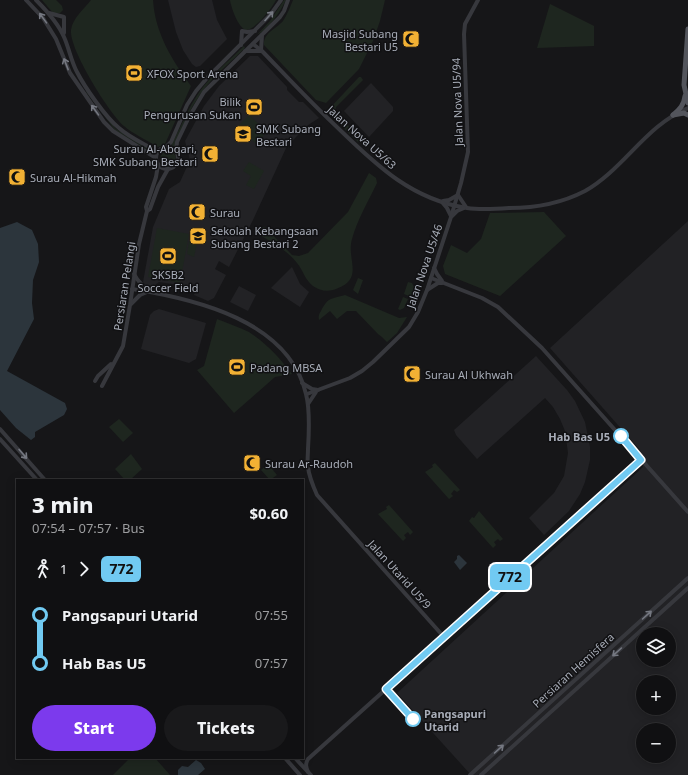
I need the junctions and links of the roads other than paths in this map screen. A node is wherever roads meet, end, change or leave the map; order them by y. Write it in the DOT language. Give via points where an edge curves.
graph roads {
  1 [pos="26,0"];
  2 [pos="36,0"];
  3 [pos="281,0"];
  4 [pos="288,0"];
  5 [pos="478,0"];
  6 [pos="49,13"];
  7 [pos="56,23"];
  8 [pos="688,29"];
  9 [pos="256,31"];
  10 [pos="262,34"];
  11 [pos="64,37"];
  12 [pos="56,38"];
  13 [pos="252,44"];
  14 [pos="241,45"];
  15 [pos="245,51"];
  16 [pos="262,51"];
  17 [pos="684,85"];
  18 [pos="688,103"];
  19 [pos="688,108"];
  20 [pos="673,114"];
  21 [pos="688,115"];
  22 [pos="166,147"];
  23 [pos="176,151"];
  24 [pos="158,152"];
  25 [pos="156,158"];
  26 [pos="158,164"];
  27 [pos="168,169"];
  28 [pos="458,194"];
  29 [pos="441,201"];
  30 [pos="455,205"];
  31 [pos="466,208"];
  32 [pos="147,211"];
  33 [pos="451,217"];
  34 [pos="434,267"];
  35 [pos="134,273"];
  36 [pos="431,278"];
  37 [pos="445,283"];
  38 [pos="132,289"];
  39 [pos="427,290"];
  40 [pos="148,292"];
  41 [pos="130,305"];
  42 [pos="113,363"];
  43 [pos="95,381"];
  44 [pos="302,383"];
  45 [pos="102,386"];
  46 [pos="318,390"];
  47 [pos="307,394"];
  48 [pos="307,405"];
  49 [pos="0,429"];
  50 [pos="0,439"];
  51 [pos="36,479"];
  52 [pos="44,479"];
  53 [pos="688,512"];
  54 [pos="688,578"];
  55 [pos="688,588"];
  56 [pos="286,759"];
  57 [pos="296,759"];
  58 [pos="298,759"];
  59 [pos="308,759"];
  60 [pos="310,774"];
  61 [pos="300,775"];
  62 [pos="470,775"];
  63 [pos="481,775"];
  12 -- 1 [label="street, one-way" via="43,18"];
  2 -- 6 [label="street"];
  9 -- 3 [label="street, one-way"];
  4 -- 10 [label="street" via="280,17"];
  5 -- 28 [label="street, Jalan Nova U5/94" via="465,24 468,152"];
  6 -- 7 [label="street"];
  6 -- 11 [label="street" via="64,17"];
  7 -- 11 [label="street"];
  7 -- 12 [label="street" via="53,27"];
  8 -- 17 [label="main road"];
  9 -- 14 [label="street"];
  9 -- 14 [label="street" via="242,31"];
  10 -- 13 [label="street"];
  10 -- 16 [label="street"];
  11 -- 24 [label="street" via="76,71 111,121 128,135"];
  25 -- 12 [label="street, one-way" via="113,131 104,122 70,73"];
  13 -- 15 [label="street"];
  13 -- 16 [label="street, Jalan Nova U5/63"];
  14 -- 22 [label="street" via="196,91 171,142"];
  15 -- 16 [label="street"];
  15 -- 23 [label="street" via="204,92 188,117 177,142"];
  16 -- 29 [label="street, Jalan Nova U5/63" via="377,165 402,184"];
  17 -- 18 [label="main road"];
  17 -- 20 [label="main road" via="685,98 680,109"];
  19 -- 20 [label="street, Jalan Nova U5/63"];
  20 -- 21 [label="main road"];
  20 -- 31 [label="street, Jalan Nova U5/63" via="654,128 621,164 598,182 570,198 551,204 518,208"];
  22 -- 23 [label="street"];
  22 -- 24 [label="street"];
  23 -- 27 [label="street" via="179,158 177,164"];
  24 -- 25 [label="street"];
  25 -- 26 [label="street"];
  26 -- 27 [label="street"];
  26 -- 32 [label="street, Persiaran Pelangi"];
  27 -- 32 [label="street, Persiaran Pelangi"];
  28 -- 29 [label="street" via="449,200"];
  28 -- 30 [label="street, Jalan Nova U5/94"];
  28 -- 31 [label="street"];
  29 -- 30 [label="street, Jalan Nova U5/63"];
  29 -- 33 [label="street"];
  30 -- 31 [label="street, Jalan Nova U5/63"];
  30 -- 33 [label="street, Jalan Nova U5/46"];
  31 -- 33 [label="street" via="457,211"];
  32 -- 35 [label="street, Persiaran Pelangi"];
  33 -- 34 [label="street, Jalan Nova U5/46"];
  34 -- 36 [label="street, Jalan Nova U5/46"];
  34 -- 37 [label="street"];
  35 -- 38 [label="street, Persiaran Pelangi"];
  35 -- 40 [label="street"];
  36 -- 37 [label="street"];
  36 -- 39 [label="street, Jalan Nova U5/46"];
  37 -- 39 [label="street"];
  37 -- 53 [label="street" via="494,304 542,348"];
  38 -- 40 [label="street"];
  38 -- 41 [label="street, Persiaran Pelangi"];
  39 -- 46 [label="street, Jalan Nova U5/46" via="414,320 374,362 350,378"];
  40 -- 41 [label="street" via="140,295"];
  40 -- 44 [label="street" via="188,300 255,327 290,360"];
  41 -- 42 [label="street, Persiaran Pelangi" via="123,346"];
  42 -- 43 [label="street" via="101,372"];
  42 -- 45 [label="street"];
  44 -- 46 [label="street"];
  44 -- 47 [label="street"];
  46 -- 47 [label="street, Jalan Nova U5/46"];
  46 -- 48 [label="street"];
  47 -- 48 [label="street, Jalan Utarid U5/9"];
  48 -- 59 [label="street, Jalan Utarid U5/9" via="307,465 317,495 444,638"];
  49 -- 52 [label="street, one-way"];
  50 -- 51 [label="street"];
  62 -- 54 [label="street, Persiaran Hemisfera, one-way"];
  55 -- 63 [label="street, Persiaran Hemisfera, one-way"];
  56 -- 61 [label="street"];
  57 -- 60 [label="street"];
  58 -- 59 [label="street"];
  59 -- 60 [label="street" via="306,768"];
}
